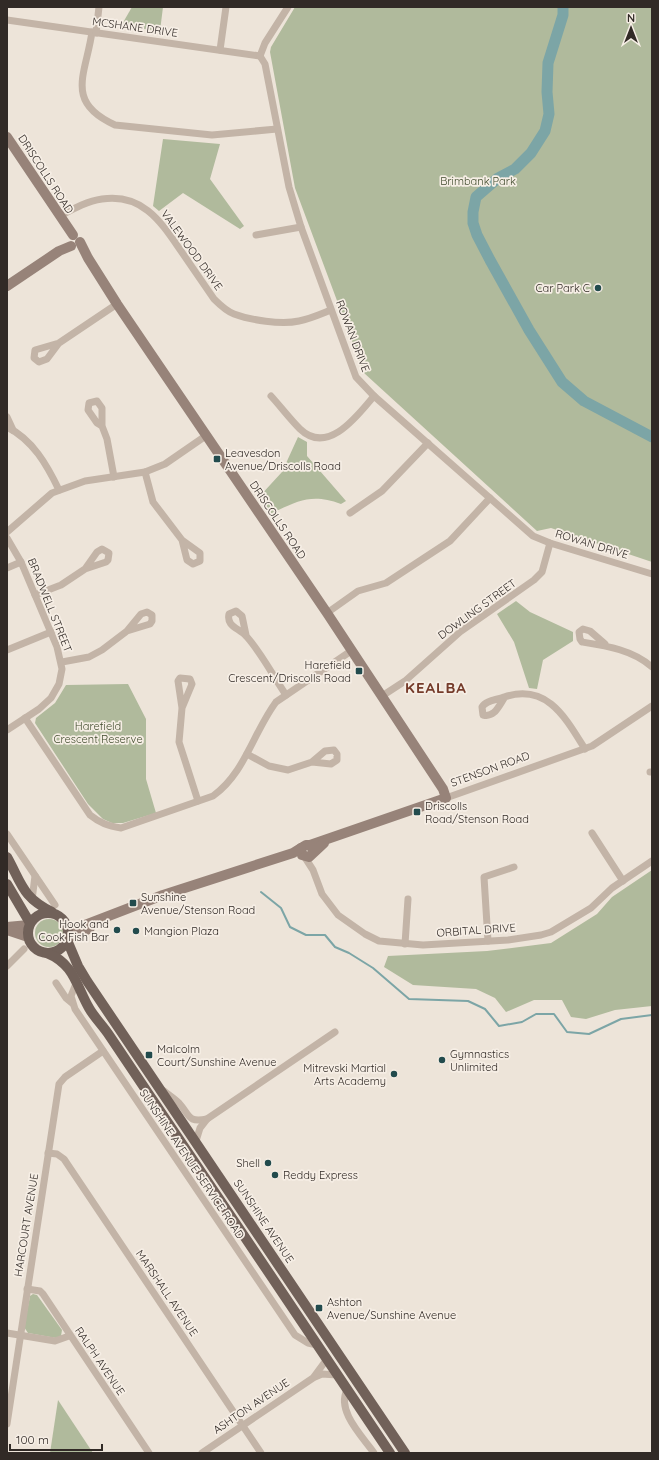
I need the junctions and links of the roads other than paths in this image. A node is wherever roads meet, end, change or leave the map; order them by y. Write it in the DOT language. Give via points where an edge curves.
graph roads {
  1 [pos="99,7"];
  2 [pos="226,7"];
  3 [pos="288,7"];
  4 [pos="7,20"];
  5 [pos="94,33"];
  6 [pos="220,50"];
  7 [pos="260,56"];
  8 [pos="277,128"];
  9 [pos="7,137"];
  10 [pos="62,220"];
  11 [pos="301,227"];
  12 [pos="256,235"];
  13 [pos="73,241"];
  14 [pos="8,283"];
  15 [pos="117,304"];
  16 [pos="331,310"];
  17 [pos="59,343"];
  18 [pos="271,396"];
  19 [pos="374,396"];
  20 [pos="7,417"];
  21 [pos="102,426"];
  22 [pos="10,428"];
  23 [pos="207,435"];
  24 [pos="428,443"];
  25 [pos="145,472"];
  26 [pos="114,477"];
  27 [pos="59,490"];
  28 [pos="490,498"];
  29 [pos="350,513"];
  30 [pos="7,532"];
  31 [pos="7,538"];
  32 [pos="182,540"];
  33 [pos="550,543"];
  34 [pos="22,562"];
  35 [pos="7,568"];
  36 [pos="85,569"];
  37 [pos="652,574"];
  38 [pos="35,595"];
  39 [pos="326,613"];
  40 [pos="127,631"];
  41 [pos="51,632"];
  42 [pos="246,635"];
  43 [pos="605,644"];
  44 [pos="7,650"];
  45 [pos="351,651"];
  46 [pos="62,662"];
  47 [pos="652,667"];
  48 [pos="286,694"];
  49 [pos="382,696"];
  50 [pos="505,697"];
  51 [pos="652,706"];
  52 [pos="182,708"];
  53 [pos="25,718"];
  54 [pos="7,730"];
  55 [pos="585,748"];
  56 [pos="247,754"];
  57 [pos="312,762"];
  58 [pos="446,798"];
  59 [pos="198,801"];
  60 [pos="592,833"];
  61 [pos="7,834"];
  62 [pos="307,852"];
  63 [pos="7,857"];
  64 [pos="652,862"];
  65 [pos="514,867"];
  66 [pos="35,876"];
  67 [pos="623,881"];
  68 [pos="7,884"];
  69 [pos="408,899"];
  70 [pos="32,900"];
  71 [pos="54,909"];
  72 [pos="29,924"];
  73 [pos="7,929"];
  74 [pos="68,934"];
  75 [pos="28,937"];
  76 [pos="488,942"];
  77 [pos="405,944"];
  78 [pos="24,949"];
  79 [pos="46,953"];
  80 [pos="7,966"];
  81 [pos="77,981"];
  82 [pos="56,983"];
  83 [pos="72,1003"];
  84 [pos="335,1032"];
  85 [pos="103,1051"];
  86 [pos="161,1089"];
  87 [pos="207,1119"];
  88 [pos="178,1137"];
  89 [pos="196,1141"];
  90 [pos="48,1153"];
  91 [pos="245,1215"];
  92 [pos="269,1273"];
  93 [pos="27,1289"];
  94 [pos="7,1333"];
  95 [pos="20,1335"];
  96 [pos="70,1336"];
  97 [pos="317,1345"];
  98 [pos="339,1355"];
  99 [pos="327,1359"];
  100 [pos="337,1376"];
  101 [pos="313,1378"];
  102 [pos="347,1390"];
  103 [pos="369,1422"];
  104 [pos="7,1424"];
  105 [pos="243,1426"];
  106 [pos="149,1453"];
  107 [pos="202,1453"];
  108 [pos="261,1453"];
  109 [pos="374,1453"];
  110 [pos="390,1453"];
  111 [pos="405,1453"];
  1 -- 5 [label="street"];
  2 -- 6 [label="street"];
  3 -- 7 [label="street" via="265,43"];
  4 -- 5 [label="street, MCSHANE DRIVE"];
  5 -- 6 [label="street, MCSHANE DRIVE"];
  5 -- 8 [label="street" via="82,72 82,89 86,103 101,119 115,125 212,135"];
  6 -- 7 [label="street, MCSHANE DRIVE"];
  7 -- 8 [label="street, ROWAN DRIVE" via="265,64"];
  8 -- 11 [label="street, ROWAN DRIVE" via="289,187"];
  9 -- 10 [label="street, DRISCOLLS ROAD"];
  10 -- 13 [label="street, DRISCOLLS ROAD"];
  10 -- 16 [label="street, VALEWOOD DRIVE" via="83,204 102,199 123,199 135,203 145,207 161,222 214,299 232,314 290,323"];
  11 -- 12 [label="street"];
  11 -- 16 [label="street, ROWAN DRIVE"];
  13 -- 14 [label="street"];
  13 -- 15 [label="street, DRISCOLLS ROAD" via="88,258"];
  15 -- 17 [label="street"];
  15 -- 23 [label="street, DRISCOLLS ROAD"];
  16 -- 19 [label="street, ROWAN DRIVE" via="356,377"];
  18 -- 19 [label="street" via="301,430 322,438 345,429"];
  19 -- 24 [label="street, ROWAN DRIVE"];
  20 -- 22 [label="street"];
  21 -- 26 [label="street"];
  22 -- 27 [label="street" via="44,460"];
  23 -- 25 [label="street" via="165,464"];
  23 -- 39 [label="street, DRISCOLLS ROAD"];
  24 -- 28 [label="street, ROWAN DRIVE"];
  24 -- 29 [label="street" via="382,490"];
  25 -- 26 [label="street"];
  25 -- 32 [label="street" via="153,502"];
  26 -- 27 [label="street"];
  27 -- 30 [label="street" via="43,500"];
  28 -- 33 [label="street, ROWAN DRIVE" via="533,536"];
  28 -- 39 [label="street" via="450,541 386,583 358,591"];
  31 -- 34 [label="street, BRADWELL STREET"];
  33 -- 37 [label="street, ROWAN DRIVE"];
  33 -- 49 [label="street, DOWLING STREET" via="542,572 534,580 460,632 405,680"];
  34 -- 35 [label="street"];
  34 -- 38 [label="street, BRADWELL STREET"];
  36 -- 38 [label="street" via="61,585"];
  38 -- 41 [label="street, BRADWELL STREET"];
  39 -- 45 [label="street, DRISCOLLS ROAD"];
  40 -- 46 [label="street" via="89,657"];
  41 -- 44 [label="street"];
  41 -- 46 [label="street, BRADWELL STREET"];
  42 -- 48 [label="street"];
  43 -- 47 [label="street" via="645,660"];
  45 -- 48 [label="street"];
  45 -- 49 [label="street, DRISCOLLS ROAD"];
  46 -- 53 [label="street, BRADWELL STREET" via="61,678 56,691 46,704"];
  48 -- 56 [label="street" via="267,714"];
  49 -- 58 [label="street, DRISCOLLS ROAD" via="440,782"];
  50 -- 55 [label="street" via="517,693 530,694 552,704"];
  51 -- 55 [label="street, STENSON ROAD"];
  52 -- 59 [label="street" via="179,742"];
  53 -- 54 [label="street, BRADWELL STREET"];
  53 -- 59 [label="street" via="90,815 109,827 121,828"];
  55 -- 58 [label="street, STENSON ROAD"];
  56 -- 57 [label="street" via="278,769 288,770"];
  56 -- 59 [label="street" via="225,787 214,796"];
  58 -- 62 [label="street, STENSON ROAD" via="329,839"];
  60 -- 67 [label="street"];
  61 -- 66 [label="street"];
  62 -- 74 [label="street, STENSON ROAD" via="282,856 150,900 75,928"];
  62 -- 77 [label="street, ORBITAL DRIVE" via="322,894 338,915 379,941"];
  63 -- 70 [label="main road" via="16,878"];
  64 -- 67 [label="street, ORBITAL DRIVE"];
  65 -- 76 [label="street" via="484,878"];
  66 -- 70 [label="street"];
  66 -- 71 [label="street"];
  67 -- 76 [label="street, ORBITAL DRIVE" via="591,908 551,932 526,938"];
  68 -- 72 [label="main road"];
  69 -- 77 [label="street"];
  70 -- 71 [label="main road"];
  71 -- 72 [label="main road" via="40,914"];
  71 -- 74 [label="main road" via="64,919"];
  72 -- 73 [label="street"];
  72 -- 75 [label="main road"];
  73 -- 75 [label="street"];
  74 -- 79 [label="main road" via="65,944 57,951"];
  74 -- 86 [label="main road, SUNSHINE AVENUE" via="82,972"];
  75 -- 79 [label="main road" via="36,949"];
  76 -- 77 [label="street, ORBITAL DRIVE"];
  78 -- 80 [label="street"];
  79 -- 81 [label="main road" via="63,963"];
  81 -- 83 [label="street" via="72,993"];
  81 -- 88 [label="main road" via="91,1011"];
  82 -- 83 [label="street, SUNSHINE AVENUE SERVICE ROAD"];
  83 -- 85 [label="street, SUNSHINE AVENUE SERVICE ROAD"];
  84 -- 87 [label="street"];
  85 -- 90 [label="street, HARCOURT AVENUE" via="59,1084"];
  85 -- 97 [label="street, SUNSHINE AVENUE SERVICE ROAD" via="295,1335"];
  86 -- 87 [label="street" via="179,1103 191,1119"];
  86 -- 89 [label="main road, SUNSHINE AVENUE"];
  87 -- 89 [label="street" via="200,1128"];
  88 -- 89 [label="main road"];
  88 -- 92 [label="main road"];
  89 -- 91 [label="main road, SUNSHINE AVENUE"];
  90 -- 93 [label="street, HARCOURT AVENUE"];
  90 -- 105 [label="street, MARSHALL AVENUE" via="57,1154 64,1159"];
  91 -- 92 [label="main road" via="242,1223"];
  91 -- 98 [label="main road, SUNSHINE AVENUE"];
  92 -- 97 [label="main road"];
  93 -- 95 [label="street, HARCOURT AVENUE"];
  93 -- 96 [label="street, RALPH AVENUE" via="43,1294"];
  94 -- 95 [label="street"];
  95 -- 96 [label="street" via="55,1341"];
  95 -- 104 [label="street, HARCOURT AVENUE"];
  96 -- 106 [label="street, RALPH AVENUE"];
  97 -- 99 [label="main road"];
  98 -- 103 [label="main road" via="370,1410"];
  98 -- 111 [label="main road, SUNSHINE AVENUE"];
  99 -- 100 [label="main road"];
  99 -- 101 [label="street, ASHTON AVENUE"];
  100 -- 101 [label="street, ASHTON AVENUE" via="322,1374"];
  100 -- 102 [label="main road"];
  101 -- 105 [label="street, ASHTON AVENUE"];
  102 -- 103 [label="main road"];
  102 -- 109 [label="street" via="344,1402 346,1411"];
  103 -- 110 [label="main road"];
  105 -- 107 [label="street, ASHTON AVENUE"];
  105 -- 108 [label="street, MARSHALL AVENUE"];
}
